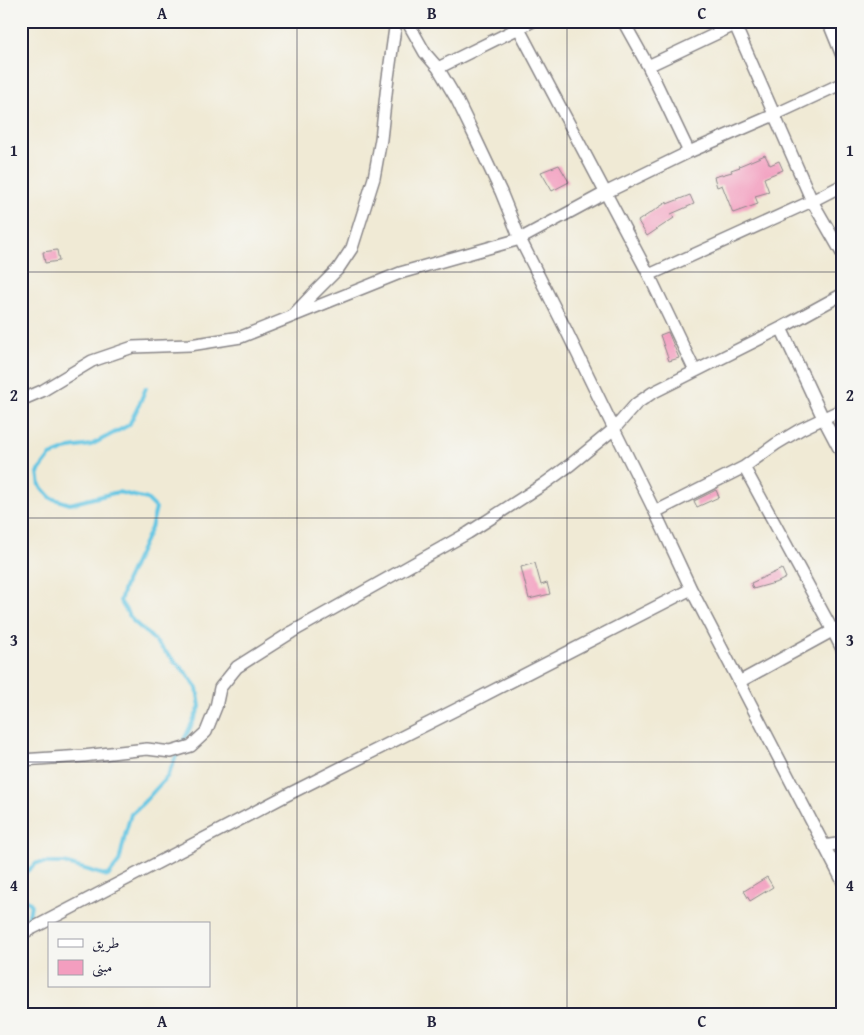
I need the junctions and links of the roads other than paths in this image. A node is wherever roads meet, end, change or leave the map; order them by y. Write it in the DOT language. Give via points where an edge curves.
graph roads {
  1 [pos="396,21"];
  2 [pos="407,21"];
  3 [pos="533,21"];
  4 [pos="623,21"];
  5 [pos="828,21"];
  6 [pos="738,23"];
  7 [pos="519,29"];
  8 [pos="843,58"];
  9 [pos="648,66"];
  10 [pos="438,68"];
  11 [pos="843,83"];
  12 [pos="774,115"];
  13 [pos="689,152"];
  14 [pos="843,185"];
  15 [pos="606,193"];
  16 [pos="812,201"];
  17 [pos="520,239"];
  18 [pos="843,255"];
  19 [pos="649,275"];
  20 [pos="843,294"];
  21 [pos="293,316"];
  22 [pos="781,328"];
  23 [pos="695,371"];
  24 [pos="21,400"];
  25 [pos="843,409"];
  26 [pos="823,418"];
  27 [pos="614,429"];
  28 [pos="843,456"];
  29 [pos="744,467"];
  30 [pos="654,512"];
  31 [pos="691,589"];
  32 [pos="838,628"];
  33 [pos="843,651"];
  34 [pos="740,682"];
  35 [pos="21,760"];
  36 [pos="843,843"];
  37 [pos="824,846"];
  38 [pos="843,882"];
  39 [pos="21,934"];
  1 -- 21 [label="street" via="374,178 352,248 338,269"];
  2 -- 10 [label="street" via="425,53"];
  3 -- 7 [label="street"];
  4 -- 9 [label="street"];
  5 -- 8 [label="street"];
  6 -- 9 [label="street"];
  6 -- 12 [label="street"];
  7 -- 10 [label="street"];
  7 -- 15 [label="street"];
  9 -- 13 [label="street"];
  10 -- 17 [label="street" via="475,137"];
  11 -- 12 [label="street"];
  12 -- 13 [label="street"];
  12 -- 16 [label="street"];
  13 -- 15 [label="street"];
  14 -- 16 [label="street"];
  15 -- 17 [label="street"];
  15 -- 19 [label="street"];
  16 -- 18 [label="street"];
  16 -- 19 [label="street"];
  17 -- 21 [label="street" via="400,273"];
  17 -- 27 [label="street"];
  19 -- 23 [label="street"];
  20 -- 22 [label="street"];
  21 -- 24 [label="street" via="241,336 190,344 133,347 92,361"];
  22 -- 23 [label="street"];
  22 -- 26 [label="street"];
  23 -- 27 [label="street" via="636,404"];
  25 -- 26 [label="street"];
  26 -- 28 [label="street"];
  26 -- 29 [label="street" via="776,444"];
  27 -- 30 [label="street"];
  27 -- 35 [label="street" via="570,466 468,534 292,632 237,667 220,688 206,732 191,746 171,752 146,749"];
  29 -- 30 [label="street"];
  29 -- 32 [label="street"];
  30 -- 31 [label="street"];
  31 -- 34 [label="street"];
  31 -- 39 [label="street"];
  32 -- 33 [label="street"];
  32 -- 34 [label="street"];
  34 -- 37 [label="street"];
  36 -- 37 [label="street"];
  37 -- 38 [label="street"];
}
